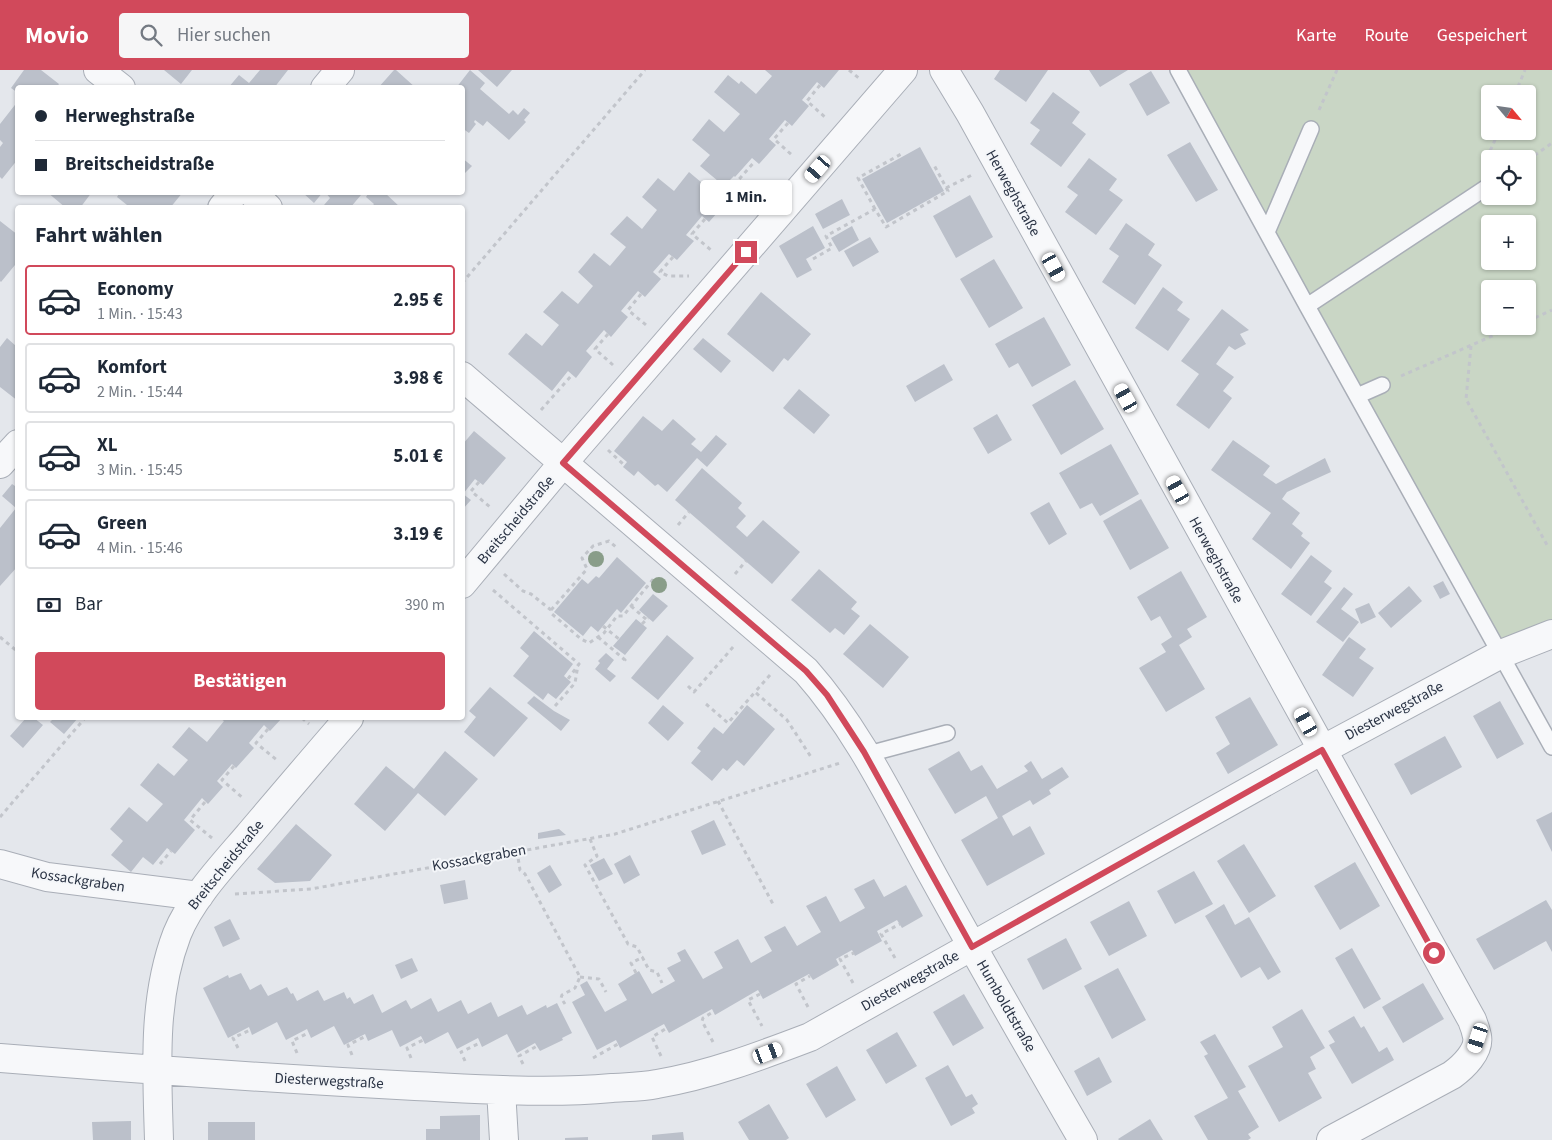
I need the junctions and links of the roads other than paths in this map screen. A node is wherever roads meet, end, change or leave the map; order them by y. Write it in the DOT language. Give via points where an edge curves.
graph roads {
  1 [pos="98,70"];
  2 [pos="340,70"];
  3 [pos="903,70"];
  4 [pos="944,70"];
  5 [pos="1178,70"];
  6 [pos="117,85"];
  7 [pos="328,85"];
  8 [pos="1311,129"];
  9 [pos="1481,191"];
  10 [pos="233,195"];
  11 [pos="254,195"];
  12 [pos="224,205"];
  13 [pos="265,205"];
  14 [pos="1267,232"];
  15 [pos="1307,306"];
  16 [pos="465,379"];
  17 [pos="1382,385"];
  18 [pos="1357,396"];
  19 [pos="15,447"];
  20 [pos="563,463"];
  21 [pos="0,464"];
  22 [pos="474,584"];
  23 [pos="1552,634"];
  24 [pos="1501,654"];
  25 [pos="347,720"];
  26 [pos="947,733"];
  27 [pos="1552,747"];
  28 [pos="1322,750"];
  29 [pos="860,756"];
  30 [pos="0,864"];
  31 [pos="199,896"];
  32 [pos="972,947"];
  33 [pos="0,1058"];
  34 [pos="157,1070"];
  35 [pos="501,1090"];
  36 [pos="159,1140"];
  37 [pos="504,1140"];
  38 [pos="1082,1140"];
  39 [pos="1331,1140"];
  1 -- 6 [label="street"];
  2 -- 7 [label="street"];
  3 -- 20 [label="street, Breitscheidstraße"];
  4 -- 28 [label="street, Herweghstraße"];
  5 -- 14 [label="lane"];
  8 -- 14 [label="lane"];
  9 -- 15 [label="lane"];
  10 -- 12 [label="street"];
  11 -- 13 [label="street"];
  14 -- 15 [label="lane"];
  15 -- 18 [label="lane"];
  16 -- 20 [label="street, Humboldtstraße"];
  17 -- 18 [label="lane"];
  18 -- 24 [label="lane"];
  19 -- 21 [label="street"];
  20 -- 22 [label="street, Breitscheidstraße"];
  20 -- 29 [label="street, Humboldtstraße" via="806,671 827,695"];
  23 -- 24 [label="street, Diesterwegstraße"];
  24 -- 27 [label="lane"];
  24 -- 28 [label="street, Diesterwegstraße"];
  25 -- 31 [label="street, Breitscheidstraße"];
  26 -- 29 [label="lane"];
  28 -- 32 [label="street, Diesterwegstraße"];
  28 -- 39 [label="street, Herweghstraße" via="1472,1020 1478,1038 1464,1067"];
  29 -- 32 [label="street, Humboldtstraße"];
  30 -- 31 [label="street, Kossackgraben" via="47,878"];
  31 -- 34 [label="street, Breitscheidstraße" via="177,935 162,990"];
  32 -- 35 [label="street, Diesterwegstraße" via="810,1036 708,1073 655,1085 597,1090"];
  32 -- 38 [label="street, Humboldtstraße"];
  33 -- 34 [label="street, Diesterwegstraße"];
  34 -- 35 [label="street, Diesterwegstraße"];
  34 -- 36 [label="street, Breitscheidstraße"];
  35 -- 37 [label="street"];
}
